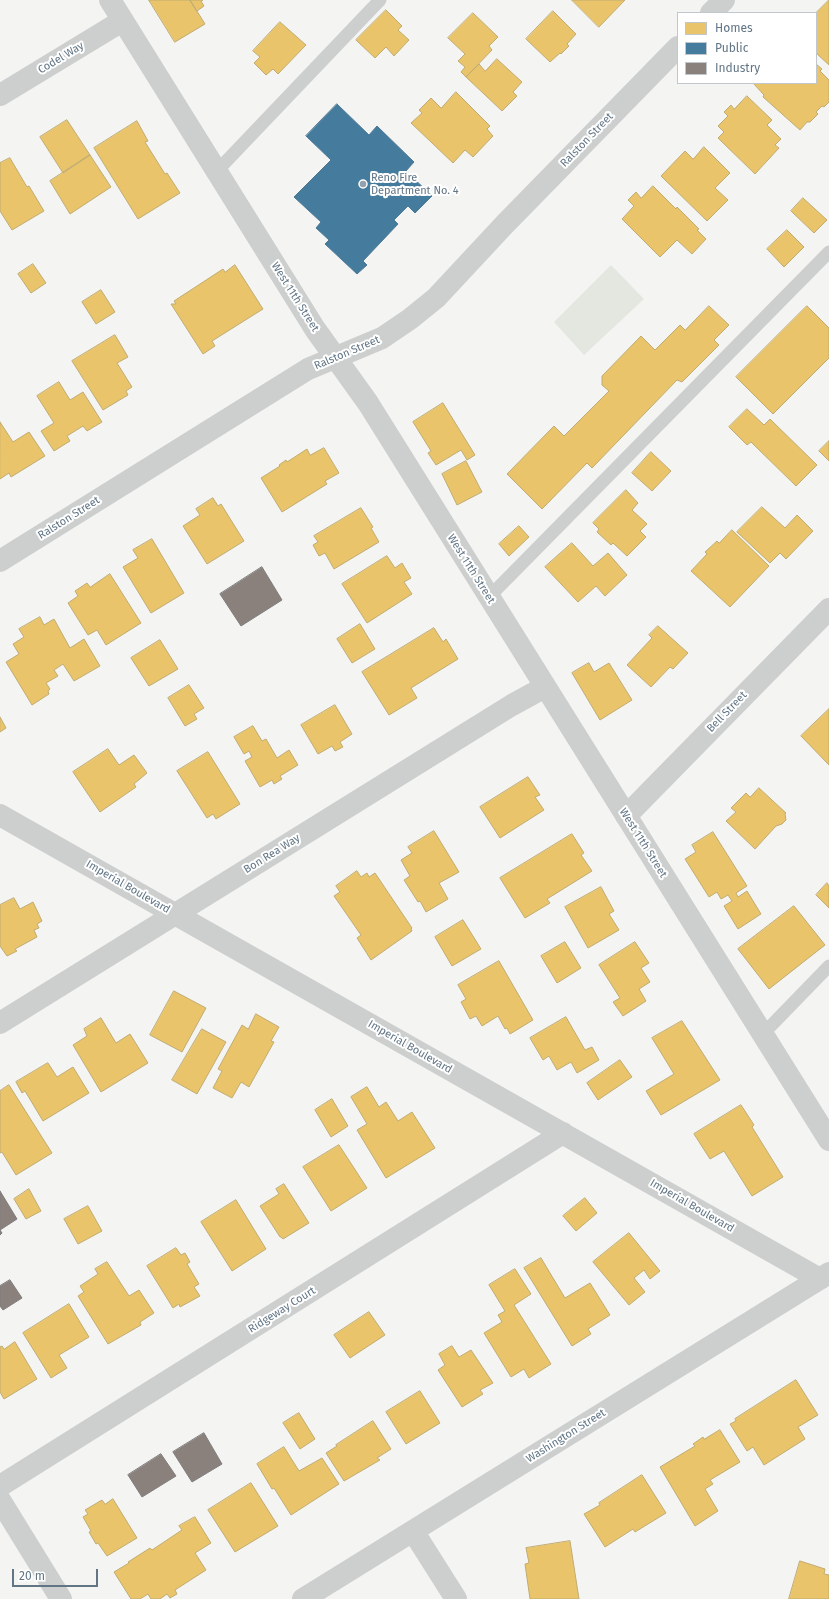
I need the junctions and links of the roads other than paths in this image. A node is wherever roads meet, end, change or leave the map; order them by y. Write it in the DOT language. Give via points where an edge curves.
graph roads {
  1 [pos="110,0"];
  2 [pos="380,0"];
  3 [pos="724,0"];
  4 [pos="712,12"];
  5 [pos="122,21"];
  6 [pos="677,48"];
  7 [pos="0,94"];
  8 [pos="216,172"];
  9 [pos="829,252"];
  10 [pos="335,357"];
  11 [pos="0,561"];
  12 [pos="489,597"];
  13 [pos="829,609"];
  14 [pos="545,687"];
  15 [pos="0,814"];
  16 [pos="626,816"];
  17 [pos="176,914"];
  18 [pos="829,966"];
  19 [pos="0,1024"];
  20 [pos="763,1034"];
  21 [pos="563,1133"];
  22 [pos="829,1140"];
  23 [pos="824,1276"];
  24 [pos="0,1486"];
  25 [pos="0,1500"];
  26 [pos="413,1532"];
  27 [pos="61,1599"];
  28 [pos="303,1599"];
  29 [pos="456,1599"];
  1 -- 5 [label="street, West 11th Street"];
  2 -- 8 [label="lane"];
  3 -- 4 [label="street"];
  5 -- 7 [label="street, Codel Way"];
  5 -- 8 [label="street, West 11th Street"];
  6 -- 10 [label="street, Ralston Street" via="436,298 382,338"];
  8 -- 10 [label="street, West 11th Street"];
  9 -- 12 [label="lane"];
  10 -- 11 [label="street, Ralston Street" via="308,369"];
  10 -- 12 [label="street, West 11th Street" via="368,403"];
  12 -- 14 [label="street, West 11th Street"];
  13 -- 16 [label="street, Bell Street"];
  14 -- 16 [label="street, West 11th Street"];
  14 -- 17 [label="street, Bon Rea Way"];
  15 -- 17 [label="street, Imperial Boulevard"];
  16 -- 20 [label="street, West 11th Street"];
  17 -- 19 [label="street, Bon Rea Way"];
  17 -- 21 [label="street, Imperial Boulevard"];
  18 -- 20 [label="lane"];
  20 -- 22 [label="street, West 11th Street"];
  21 -- 23 [label="street, Imperial Boulevard"];
  21 -- 24 [label="street, Ridgeway Court"];
  23 -- 26 [label="street, Washington Street"];
  25 -- 27 [label="street"];
  26 -- 28 [label="street, Washington Street"];
  26 -- 29 [label="street"];
}
